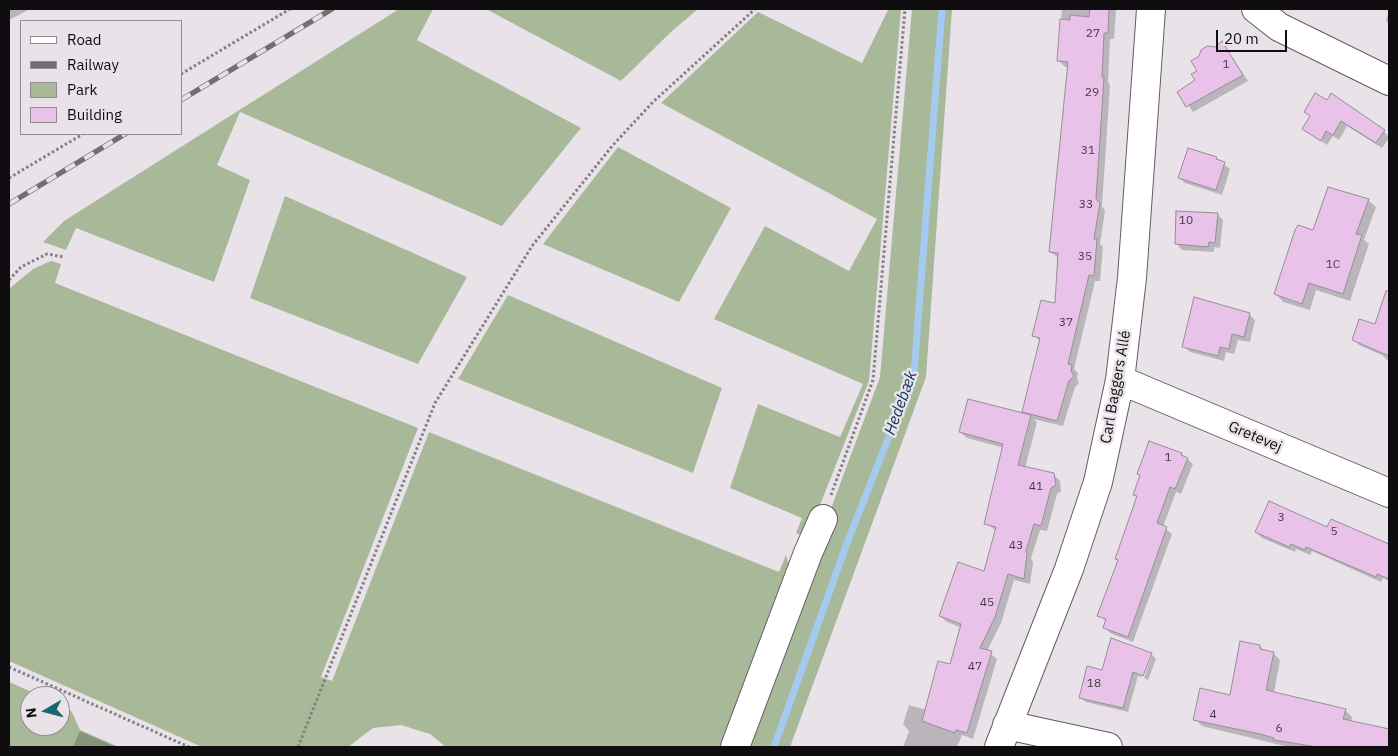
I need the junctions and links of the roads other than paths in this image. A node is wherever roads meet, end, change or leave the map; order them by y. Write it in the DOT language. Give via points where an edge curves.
graph roads {
  1 [pos="1150,9"];
  2 [pos="1256,9"];
  3 [pos="1389,81"];
  4 [pos="1120,380"];
  5 [pos="1389,493"];
  6 [pos="823,520"];
  7 [pos="1003,736"];
  8 [pos="735,747"];
  9 [pos="1108,747"];
  1 -- 4 [label="street, Carl Baggers Allé" via="1132,278"];
  2 -- 3 [label="street" via="1279,27"];
  4 -- 5 [label="street, Gretevej"];
  4 -- 7 [label="street, Carl Baggers Allé" via="1098,482 1069,569"];
  6 -- 8 [label="street"];
  7 -- 9 [label="street"];
}
